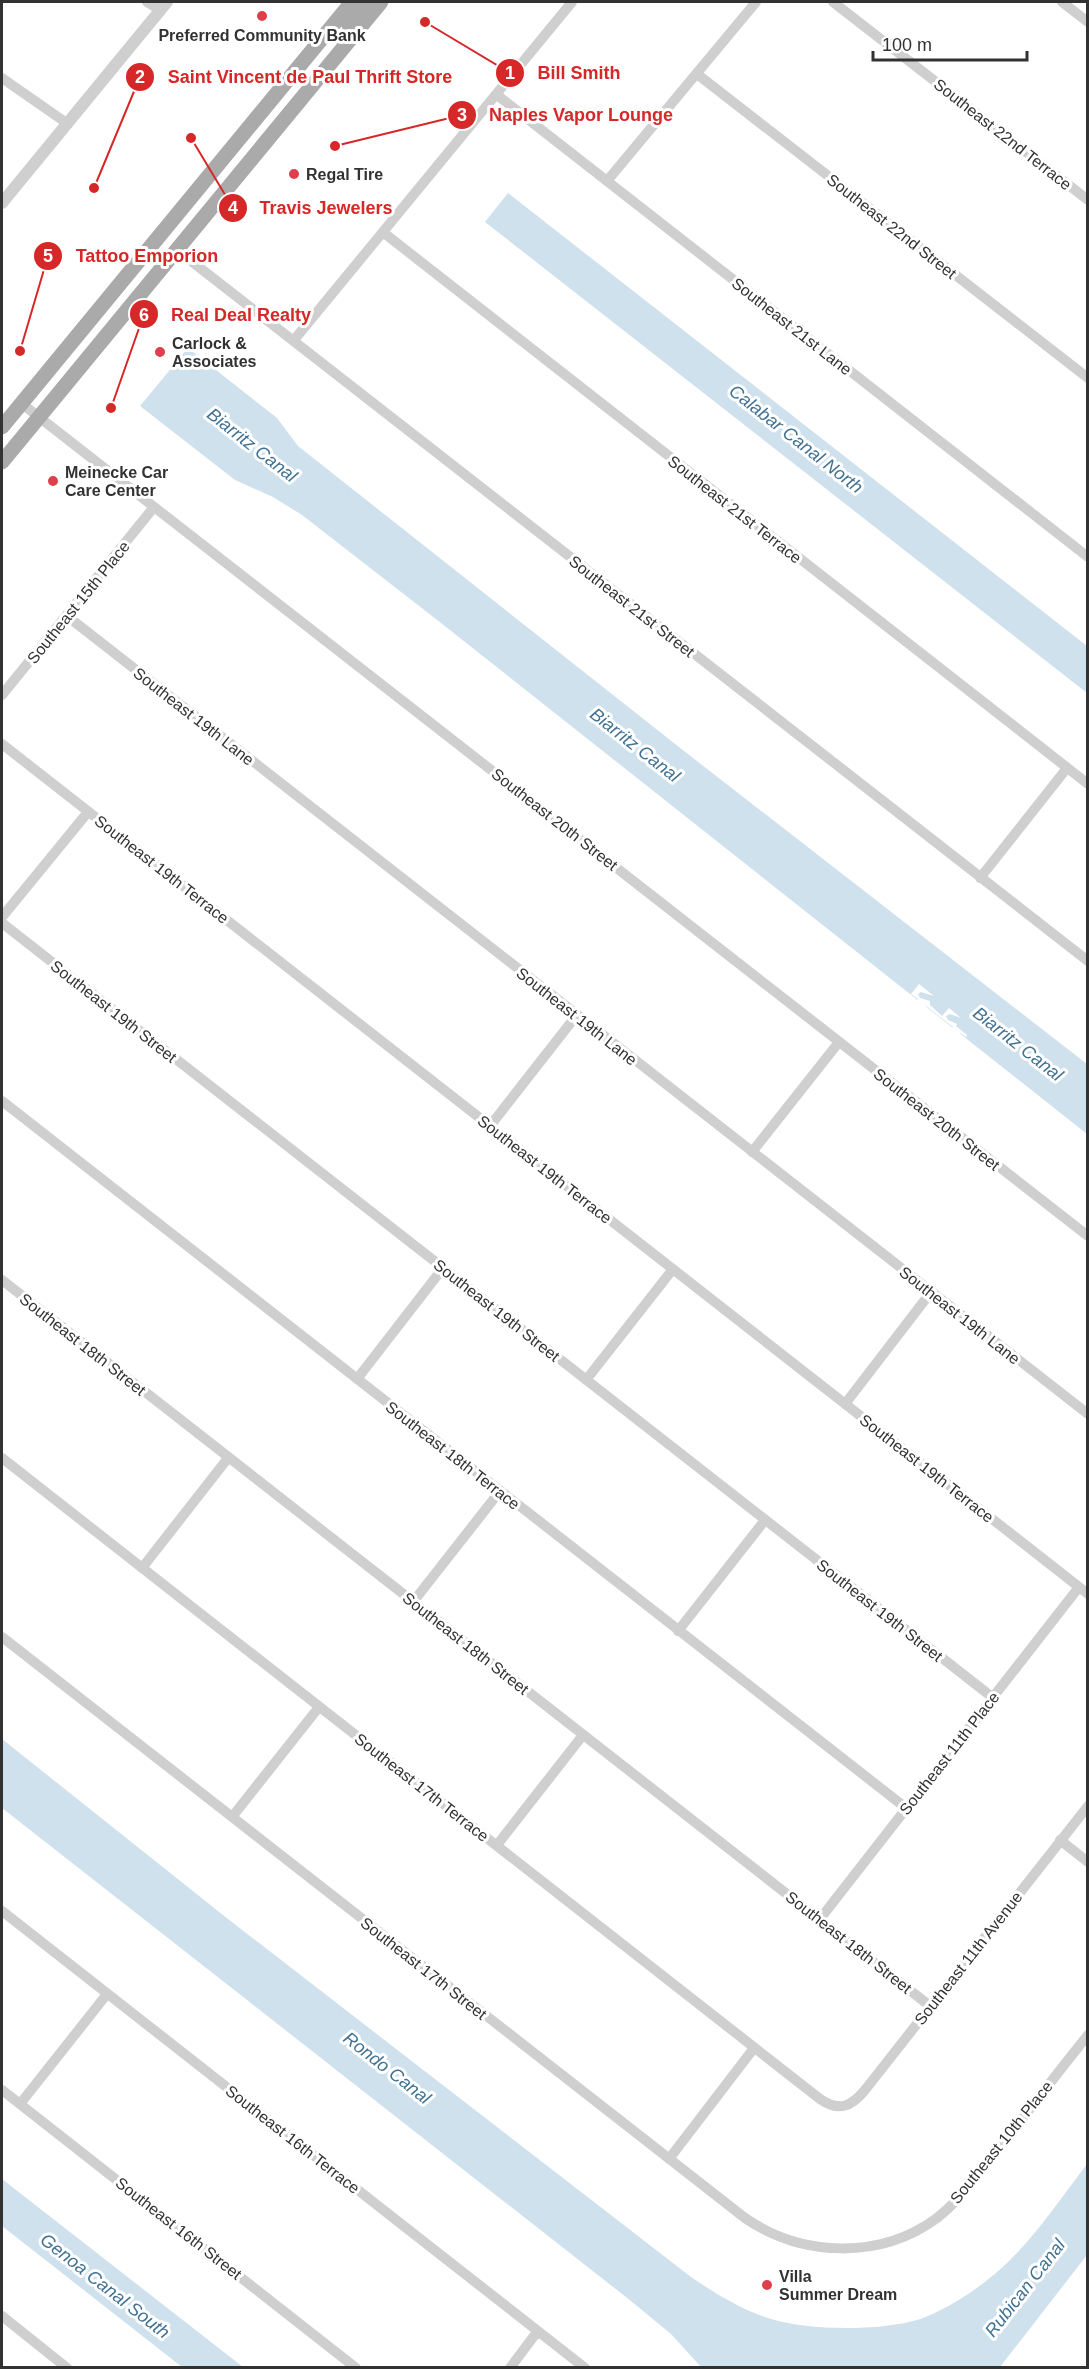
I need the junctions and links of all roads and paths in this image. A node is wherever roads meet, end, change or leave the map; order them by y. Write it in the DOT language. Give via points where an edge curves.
graph roads {
  1 [pos="147,2"];
  2 [pos="352,2"];
  3 [pos="363,2"];
  4 [pos="381,2"];
  5 [pos="572,2"];
  6 [pos="756,2"];
  7 [pos="833,2"];
  8 [pos="1062,2"];
  9 [pos="164,6"];
  10 [pos="1088,22"];
  11 [pos="697,74"];
  12 [pos="2,78"];
  13 [pos="311,86"];
  14 [pos="497,95"];
  15 [pos="68,124"];
  16 [pos="231,148"];
  17 [pos="607,182"];
  18 [pos="1088,200"];
  19 [pos="2,203"];
  20 [pos="384,233"];
  21 [pos="177,250"];
  22 [pos="294,340"];
  23 [pos="1088,378"];
  24 [pos="21,403"];
  25 [pos="39,416"];
  26 [pos="2,427"];
  27 [pos="2,462"];
  28 [pos="154,507"];
  29 [pos="1088,557"];
  30 [pos="67,616"];
  31 [pos="2,695"];
  32 [pos="2,744"];
  33 [pos="1067,768"];
  34 [pos="1088,784"];
  35 [pos="88,812"];
  36 [pos="980,878"];
  37 [pos="2,917"];
  38 [pos="2,923"];
  39 [pos="1088,962"];
  40 [pos="576,1016"];
  41 [pos="839,1042"];
  42 [pos="2,1101"];
  43 [pos="490,1126"];
  44 [pos="752,1152"];
  45 [pos="1088,1236"];
  46 [pos="443,1268"];
  47 [pos="673,1269"];
  48 [pos="2,1280"];
  49 [pos="931,1293"];
  50 [pos="357,1380"];
  51 [pos="586,1380"];
  52 [pos="845,1404"];
  53 [pos="1088,1414"];
  54 [pos="2,1458"];
  55 [pos="228,1458"];
  56 [pos="500,1491"];
  57 [pos="765,1520"];
  58 [pos="142,1568"];
  59 [pos="1083,1591"];
  60 [pos="413,1602"];
  61 [pos="678,1631"];
  62 [pos="2,1637"];
  63 [pos="992,1697"];
  64 [pos="319,1707"];
  65 [pos="582,1735"];
  66 [pos="1088,1806"];
  67 [pos="906,1808"];
  68 [pos="232,1817"];
  69 [pos="1060,1840"];
  70 [pos="497,1845"];
  71 [pos="1088,1862"];
  72 [pos="2,1911"];
  73 [pos="820,1919"];
  74 [pos="107,1994"];
  75 [pos="930,2006"];
  76 [pos="1088,2035"];
  77 [pos="754,2048"];
  78 [pos="2,2090"];
  79 [pos="20,2104"];
  80 [pos="846,2107"];
  81 [pos="669,2159"];
  82 [pos="869,2246"];
  83 [pos="2,2316"];
  84 [pos="537,2332"];
  85 [pos="67,2367"];
  86 [pos="356,2367"];
  87 [pos="510,2367"];
  88 [pos="585,2367"];
  1 -- 9 [label="street"];
  2 -- 16 [label="main road"];
  3 -- 13 [label="main road" via="358,14 326,52"];
  4 -- 13 [label="main road"];
  5 -- 14 [label="street"];
  6 -- 11 [label="street"];
  7 -- 18 [label="street, Southeast 22nd Terrace"];
  8 -- 10 [label="street"];
  9 -- 15 [label="street"];
  11 -- 17 [label="street"];
  11 -- 23 [label="street, Southeast 22nd Street"];
  12 -- 15 [label="street"];
  13 -- 21 [label="main road"];
  14 -- 17 [label="street, Southeast 21st Lane"];
  14 -- 20 [label="street"];
  15 -- 19 [label="street"];
  16 -- 21 [label="main road" via="217,178 178,230"];
  16 -- 24 [label="main road"];
  17 -- 29 [label="street, Southeast 21st Lane"];
  20 -- 22 [label="street"];
  20 -- 33 [label="street, Southeast 21st Terrace"];
  21 -- 22 [label="street, Southeast 21st Street"];
  21 -- 25 [label="main road"];
  22 -- 36 [label="street, Southeast 21st Street"];
  24 -- 25 [label="street, Southeast 20th Street"];
  24 -- 26 [label="main road"];
  25 -- 27 [label="main road"];
  25 -- 28 [label="street, Southeast 20th Street"];
  28 -- 30 [label="street, Southeast 15th Place"];
  28 -- 41 [label="street, Southeast 20th Street"];
  30 -- 31 [label="street, Southeast 15th Place"];
  30 -- 40 [label="street, Southeast 19th Lane"];
  32 -- 35 [label="street, Southeast 19th Terrace"];
  33 -- 34 [label="street, Southeast 21st Terrace"];
  33 -- 36 [label="street"];
  35 -- 37 [label="street"];
  35 -- 43 [label="street, Southeast 19th Terrace"];
  36 -- 39 [label="street, Southeast 21st Street"];
  38 -- 46 [label="street, Southeast 19th Street"];
  40 -- 43 [label="street"];
  40 -- 44 [label="street, Southeast 19th Lane"];
  41 -- 44 [label="street"];
  41 -- 45 [label="street, Southeast 20th Street"];
  42 -- 50 [label="street, Southeast 18th Terrace"];
  43 -- 47 [label="street, Southeast 19th Terrace"];
  44 -- 49 [label="street, Southeast 19th Lane"];
  46 -- 50 [label="street"];
  46 -- 51 [label="street, Southeast 19th Street"];
  47 -- 51 [label="street"];
  47 -- 52 [label="street, Southeast 19th Terrace"];
  48 -- 55 [label="street, Southeast 18th Street"];
  49 -- 52 [label="street"];
  49 -- 53 [label="street, Southeast 19th Lane"];
  50 -- 56 [label="street, Southeast 18th Terrace"];
  51 -- 57 [label="street, Southeast 19th Street"];
  52 -- 59 [label="street, Southeast 19th Terrace"];
  54 -- 58 [label="street, Southeast 17th Terrace"];
  55 -- 58 [label="street"];
  55 -- 60 [label="street, Southeast 18th Street"];
  56 -- 60 [label="street"];
  56 -- 61 [label="street, Southeast 18th Terrace"];
  57 -- 61 [label="street"];
  57 -- 63 [label="street, Southeast 19th Street"];
  58 -- 64 [label="street, Southeast 17th Terrace"];
  59 -- 63 [label="street, Southeast 11th Place"];
  60 -- 65 [label="street, Southeast 18th Street"];
  61 -- 67 [label="street, Southeast 18th Terrace"];
  62 -- 68 [label="street, Southeast 17th Street"];
  63 -- 67 [label="street, Southeast 11th Place"];
  64 -- 68 [label="street"];
  64 -- 70 [label="street, Southeast 17th Terrace"];
  65 -- 70 [label="street"];
  65 -- 73 [label="street, Southeast 18th Street"];
  66 -- 69 [label="street, Southeast 11th Avenue"];
  67 -- 73 [label="street, Southeast 11th Place"];
  68 -- 81 [label="street, Southeast 17th Street"];
  69 -- 71 [label="street"];
  69 -- 75 [label="street, Southeast 11th Avenue"];
  70 -- 77 [label="street, Southeast 17th Terrace"];
  72 -- 74 [label="street, Southeast 16th Terrace"];
  73 -- 75 [label="street, Southeast 18th Street"];
  74 -- 79 [label="street"];
  74 -- 84 [label="street, Southeast 16th Terrace"];
  75 -- 80 [label="street, Southeast 11th Avenue" via="865,2090"];
  76 -- 82 [label="street, Southeast 10th Place" via="981,2172 946,2210 915,2231"];
  77 -- 80 [label="street, Southeast 17th Terrace" via="825,2103"];
  77 -- 81 [label="street"];
  78 -- 79 [label="street, Southeast 16th Street"];
  79 -- 86 [label="street, Southeast 16th Street"];
  81 -- 82 [label="street, Southeast 17th Street" via="745,2218 777,2237 828,2248"];
  83 -- 85 [label="street"];
  84 -- 87 [label="street"];
  84 -- 88 [label="street, Southeast 16th Terrace"];
}
